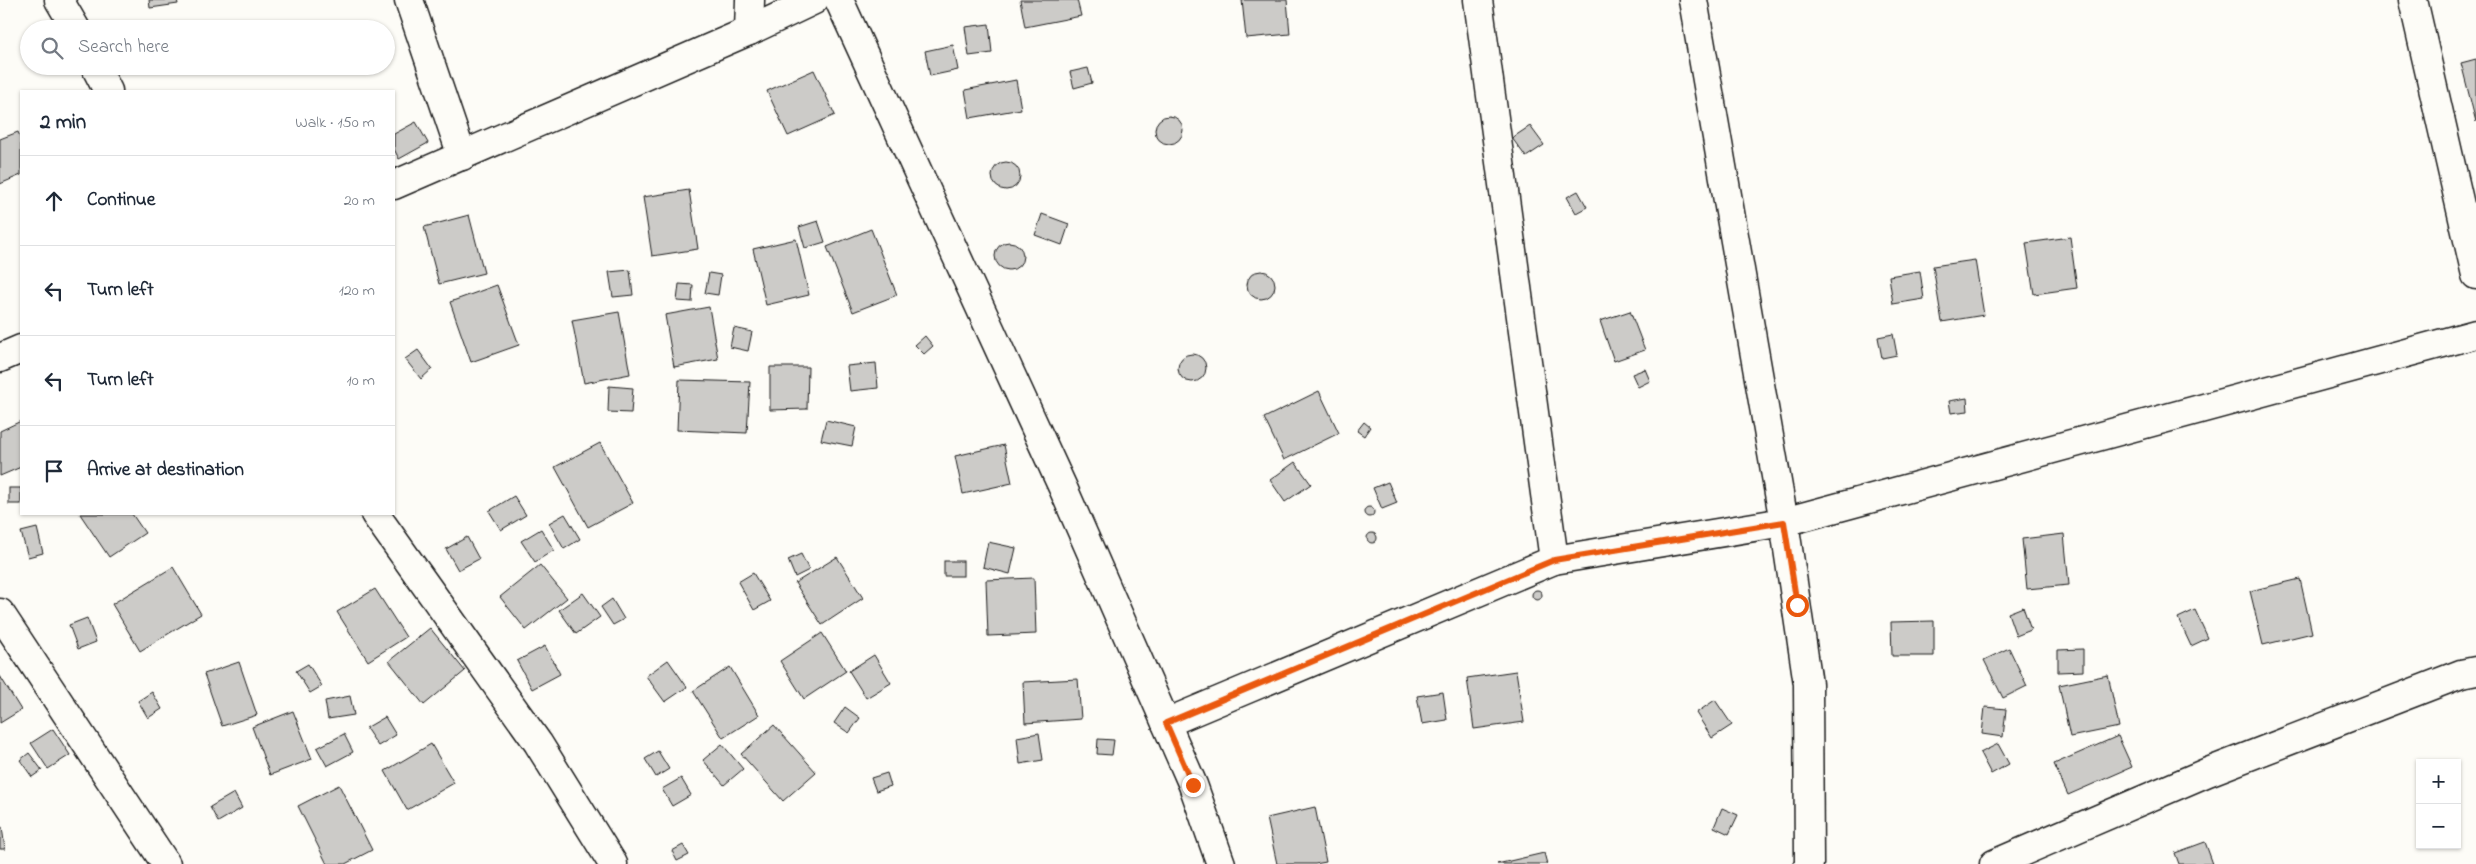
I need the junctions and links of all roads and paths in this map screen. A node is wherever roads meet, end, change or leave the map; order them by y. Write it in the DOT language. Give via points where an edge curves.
graph roads {
  1 [pos="59,0"];
  2 [pos="409,0"];
  3 [pos="750,0"];
  4 [pos="814,0"];
  5 [pos="838,0"];
  6 [pos="1478,0"];
  7 [pos="1693,0"];
  8 [pos="2413,0"];
  9 [pos="71,20"];
  10 [pos="749,31"];
  11 [pos="100,75"];
  12 [pos="107,90"];
  13 [pos="462,156"];
  14 [pos="395,186"];
  15 [pos="2476,275"];
  16 [pos="2476,334"];
  17 [pos="20,348"];
  18 [pos="0,358"];
  19 [pos="376,515"];
  20 [pos="1784,522"];
  21 [pos="1554,560"];
  22 [pos="0,613"];
  23 [pos="2476,671"];
  24 [pos="1166,723"];
  25 [pos="166,864"];
  26 [pos="613,864"];
  27 [pos="1221,864"];
  28 [pos="1809,864"];
  29 [pos="1994,864"];
  1 -- 9 [label="street"];
  2 -- 13 [label="street"];
  3 -- 10 [label="street"];
  4 -- 10 [label="street"];
  5 -- 24 [label="street" via="1063,488"];
  6 -- 21 [label="street"];
  7 -- 20 [label="street"];
  8 -- 15 [label="street"];
  10 -- 13 [label="street"];
  11 -- 12 [label="street"];
  13 -- 14 [label="street"];
  16 -- 20 [label="street"];
  17 -- 18 [label="street"];
  19 -- 26 [label="street" via="538,743"];
  20 -- 21 [label="street"];
  20 -- 28 [label="street" via="1808,684"];
  21 -- 24 [label="street"];
  22 -- 25 [label="street"];
  23 -- 29 [label="street" via="2461,674 2217,769"];
  24 -- 27 [label="street" via="1193,785"];
}
